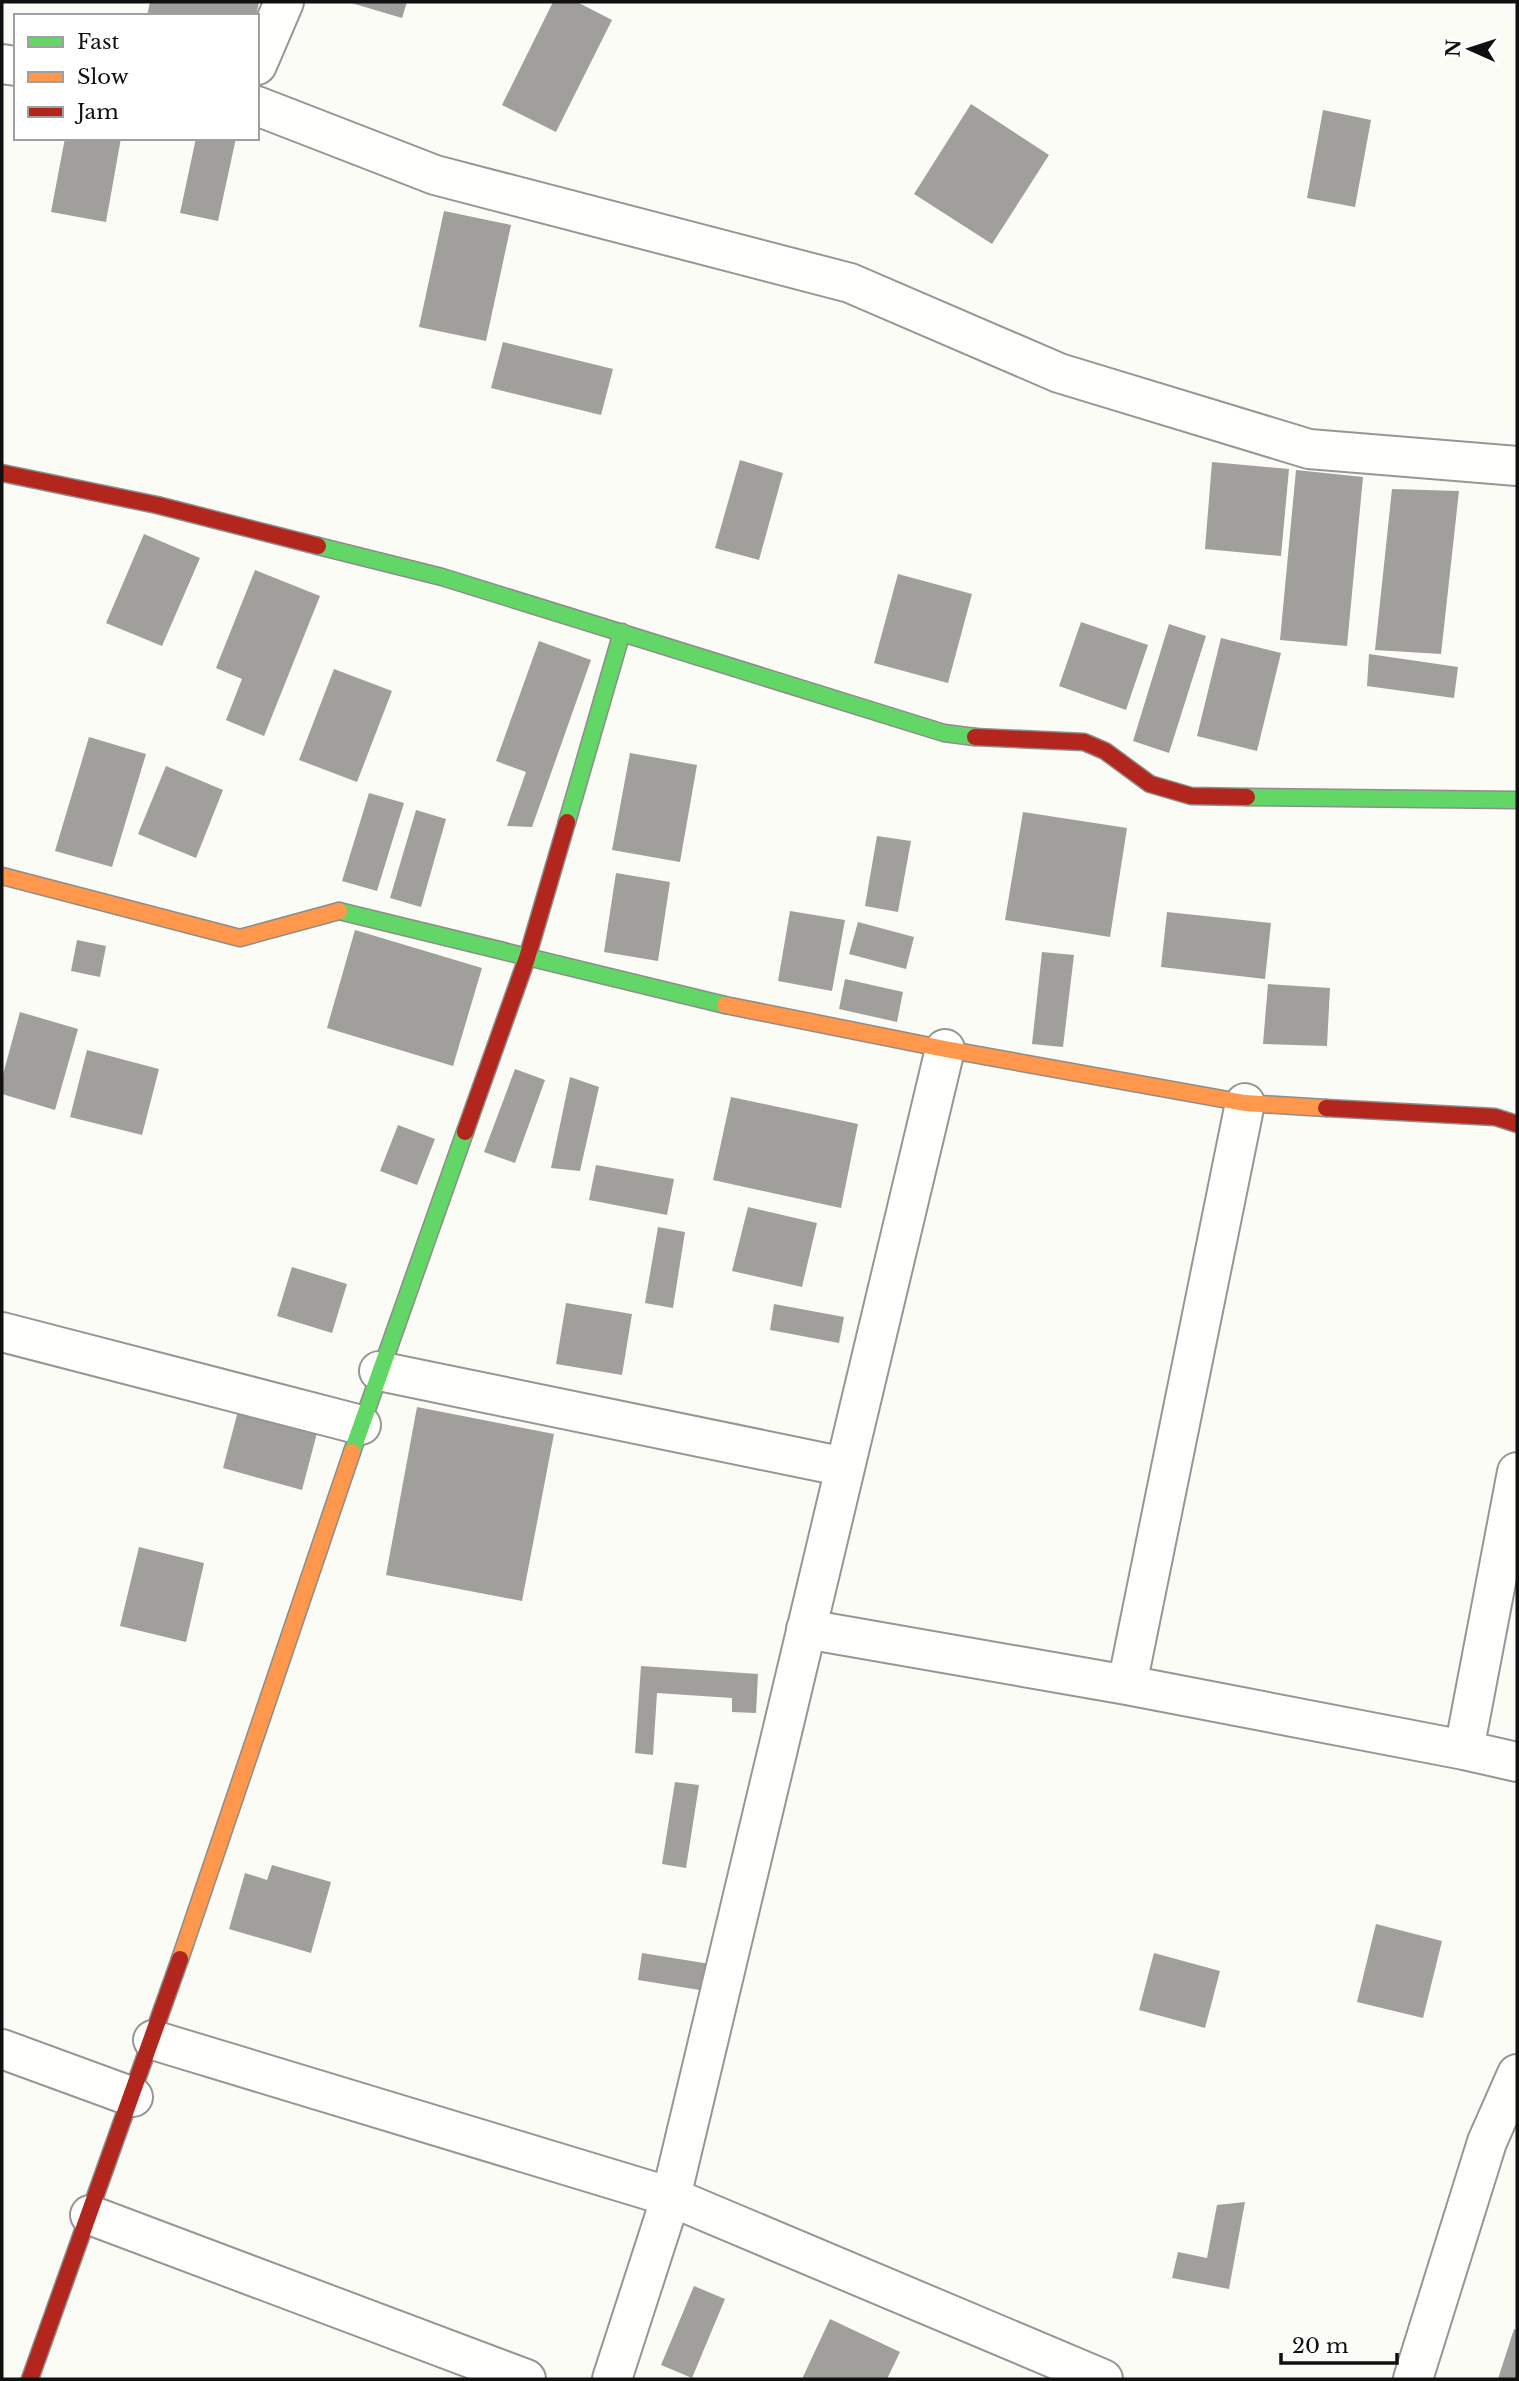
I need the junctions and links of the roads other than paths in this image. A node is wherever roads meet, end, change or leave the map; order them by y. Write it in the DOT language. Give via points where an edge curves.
graph roads {
  1 [pos="284,2"];
  2 [pos="259,60"];
  3 [pos="259,107"];
  4 [pos="1517,466"];
  5 [pos="2,473"];
  6 [pos="622,632"];
  7 [pos="1517,800"];
  8 [pos="2,876"];
  9 [pos="527,958"];
  10 [pos="945,1049"];
  11 [pos="1245,1103"];
  12 [pos="1517,1124"];
  13 [pos="2,1332"];
  14 [pos="379,1371"];
  15 [pos="361,1425"];
  16 [pos="845,1467"];
  17 [pos="1517,1472"];
  18 [pos="806,1629"];
  19 [pos="1127,1685"];
  20 [pos="1464,1750"];
  21 [pos="1517,1762"];
  22 [pos="153,2040"];
  23 [pos="2,2049"];
  24 [pos="1517,2074"];
  25 [pos="133,2097"];
  26 [pos="671,2197"];
  27 [pos="90,2215"];
  28 [pos="30,2379"];
  29 [pos="526,2379"];
  30 [pos="612,2379"];
  31 [pos="1103,2379"];
  32 [pos="1413,2379"];
  1 -- 2 [label="street"];
  3 -- 4 [label="street" via="435,175 850,283 1059,373 1309,449"];
  5 -- 6 [label="street" via="157,505 442,577"];
  6 -- 7 [label="street" via="944,733 1084,742 1105,751 1150,784 1191,796"];
  6 -- 9 [label="street"];
  8 -- 9 [label="street" via="240,938 269,933 320,913 342,911"];
  9 -- 10 [label="street" via="687,997"];
  9 -- 14 [label="street"];
  10 -- 11 [label="street"];
  10 -- 16 [label="street"];
  11 -- 12 [label="street" via="1495,1117"];
  11 -- 19 [label="street"];
  13 -- 15 [label="street"];
  14 -- 15 [label="street"];
  14 -- 16 [label="street"];
  15 -- 22 [label="street"];
  16 -- 18 [label="street"];
  17 -- 20 [label="street"];
  18 -- 19 [label="street"];
  18 -- 26 [label="street"];
  19 -- 20 [label="street"];
  20 -- 21 [label="street"];
  22 -- 25 [label="street"];
  22 -- 26 [label="street"];
  23 -- 25 [label="street"];
  24 -- 32 [label="street" via="1487,2142"];
  25 -- 27 [label="street"];
  26 -- 30 [label="street"];
  26 -- 31 [label="street"];
  27 -- 28 [label="street"];
  27 -- 29 [label="street"];
}
